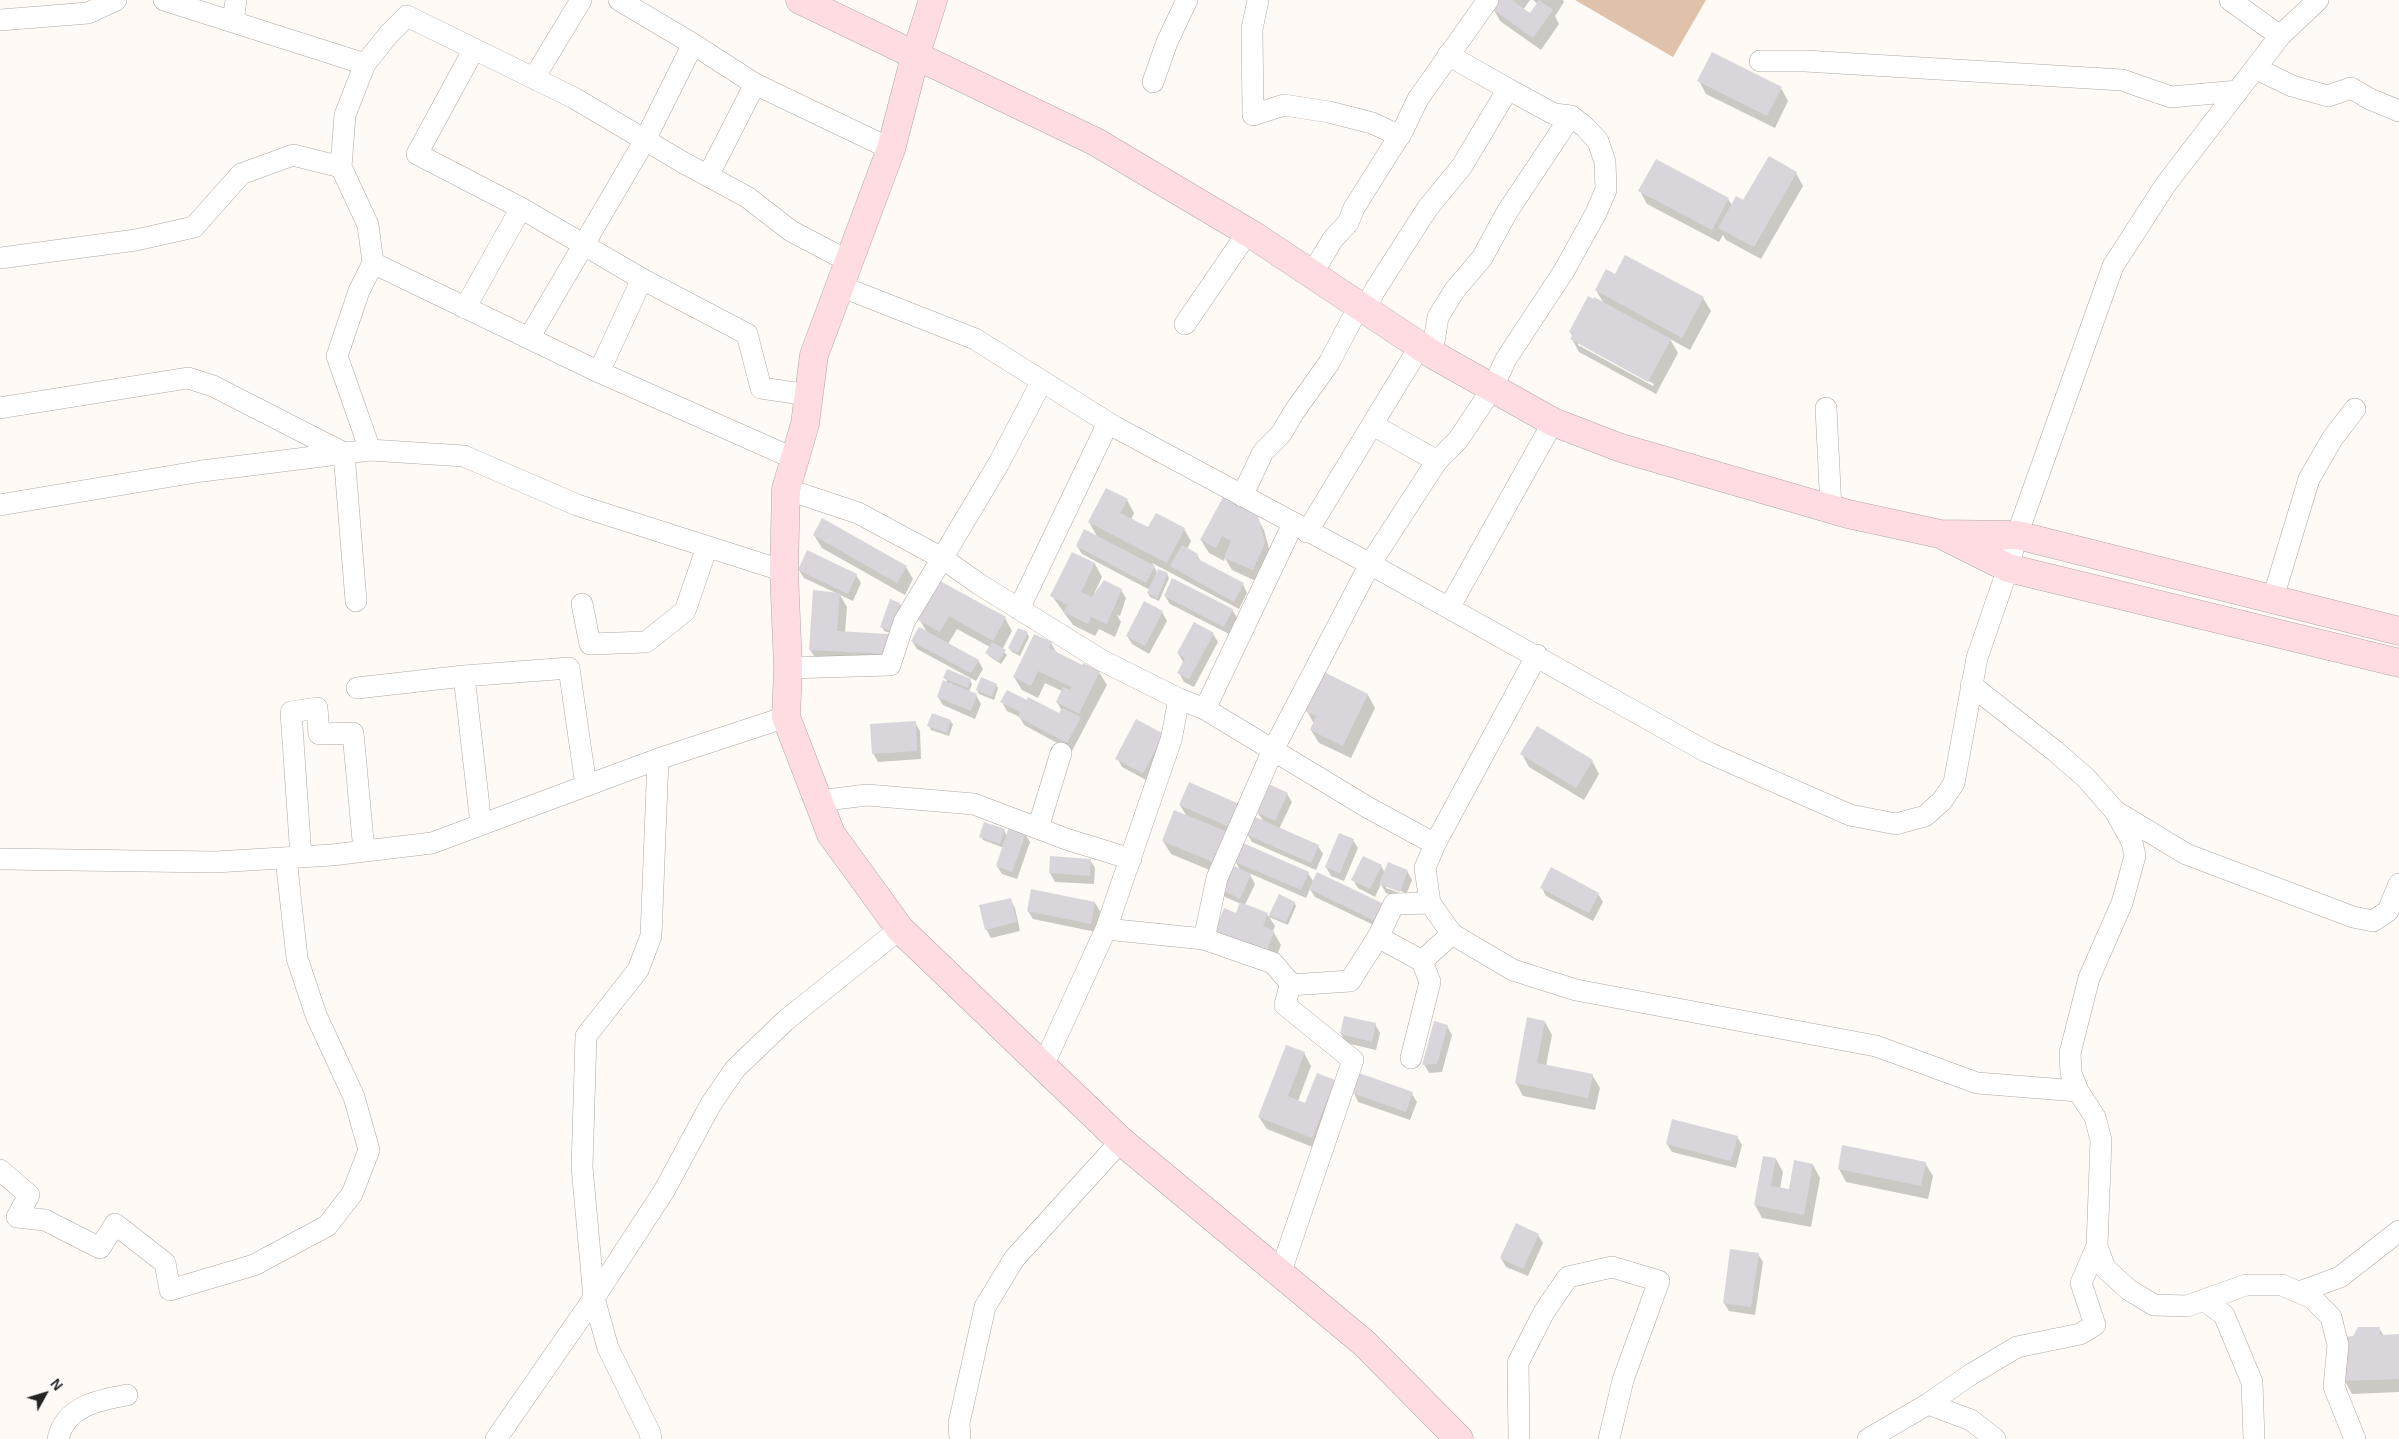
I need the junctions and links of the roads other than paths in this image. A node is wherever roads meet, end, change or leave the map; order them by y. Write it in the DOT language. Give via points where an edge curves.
graph roads {
  1 [pos="116,0"];
  2 [pos="164,0"];
  3 [pos="236,0"];
  4 [pos="581,0"];
  5 [pos="619,0"];
  6 [pos="800,0"];
  7 [pos="933,0"];
  8 [pos="1187,0"];
  9 [pos="1258,0"];
  10 [pos="1488,0"];
  11 [pos="2230,0"];
  12 [pos="2318,0"];
  13 [pos="412,8"];
  14 [pos="0,20"];
  15 [pos="233,22"];
  16 [pos="2280,36"];
  17 [pos="693,44"];
  18 [pos="474,49"];
  19 [pos="1448,55"];
  20 [pos="915,57"];
  21 [pos="1760,61"];
  22 [pos="365,64"];
  23 [pos="2256,68"];
  24 [pos="534,78"];
  25 [pos="1153,82"];
  26 [pos="755,84"];
  27 [pos="1508,89"];
  28 [pos="2238,91"];
  29 [pos="2399,111"];
  30 [pos="1571,116"];
  31 [pos="1400,136"];
  32 [pos="645,140"];
  33 [pos="891,149"];
  34 [pos="340,167"];
  35 [pos="708,176"];
  36 [pos="521,208"];
  37 [pos="1248,232"];
  38 [pos="584,246"];
  39 [pos="0,258"];
  40 [pos="373,263"];
  41 [pos="845,274"];
  42 [pos="1312,274"];
  43 [pos="642,279"];
  44 [pos="465,308"];
  45 [pos="1362,308"];
  46 [pos="1185,324"];
  47 [pos="529,338"];
  48 [pos="1426,350"];
  49 [pos="599,372"];
  50 [pos="1042,381"];
  51 [pos="1492,389"];
  52 [pos="809,395"];
  53 [pos="0,408"];
  54 [pos="1826,408"];
  55 [pos="2355,409"];
  56 [pos="1553,422"];
  57 [pos="1108,423"];
  58 [pos="1373,425"];
  59 [pos="370,450"];
  60 [pos="344,453"];
  61 [pos="795,459"];
  62 [pos="1437,461"];
  63 [pos="786,489"];
  64 [pos="1242,496"];
  65 [pos="0,505"];
  66 [pos="1831,509"];
  67 [pos="1300,528"];
  68 [pos="1940,534"];
  69 [pos="2017,534"];
  70 [pos="707,547"];
  71 [pos="942,558"];
  72 [pos="1370,564"];
  73 [pos="2008,568"];
  74 [pos="784,571"];
  75 [pos="2273,598"];
  76 [pos="356,601"];
  77 [pos="582,604"];
  78 [pos="1449,608"];
  79 [pos="1019,609"];
  80 [pos="2399,631"];
  81 [pos="1536,656"];
  82 [pos="2399,663"];
  83 [pos="788,668"];
  84 [pos="464,676"];
  85 [pos="1971,685"];
  86 [pos="357,688"];
  87 [pos="1180,699"];
  88 [pos="1205,709"];
  89 [pos="786,717"];
  90 [pos="1273,750"];
  91 [pos="1061,753"];
  92 [pos="658,759"];
  93 [pos="586,786"];
  94 [pos="818,801"];
  95 [pos="2115,811"];
  96 [pos="481,824"];
  97 [pos="1038,828"];
  98 [pos="1435,844"];
  99 [pos="364,851"];
  100 [pos="294,857"];
  101 [pos="0,859"];
  102 [pos="1131,859"];
  103 [pos="2399,884"];
  104 [pos="1430,903"];
  105 [pos="900,929"];
  106 [pos="1106,929"];
  107 [pos="1452,934"];
  108 [pos="1378,937"];
  109 [pos="1204,938"];
  110 [pos="1422,961"];
  111 [pos="1291,984"];
  112 [pos="1411,1058"];
  113 [pos="1043,1066"];
  114 [pos="2078,1091"];
  115 [pos="1121,1141"];
  116 [pos="0,1170"];
  117 [pos="2399,1231"];
  118 [pos="2097,1246"];
  119 [pos="1280,1274"];
  120 [pos="2299,1292"];
  121 [pos="594,1298"];
  122 [pos="2204,1300"];
  123 [pos="127,1396"];
  124 [pos="1928,1404"];
  125 [pos="58,1439"];
  126 [pos="496,1439"];
  127 [pos="650,1439"];
  128 [pos="960,1439"];
  129 [pos="1459,1439"];
  130 [pos="1519,1439"];
  131 [pos="1609,1439"];
  132 [pos="1868,1439"];
  133 [pos="1995,1439"];
  134 [pos="2254,1439"];
  135 [pos="2355,1439"];
  1 -- 14 [label="street" via="88,13"];
  2 -- 15 [label="street"];
  3 -- 15 [label="street"];
  4 -- 24 [label="street"];
  5 -- 17 [label="street"];
  6 -- 20 [label="street"];
  7 -- 20 [label="street"];
  8 -- 25 [label="street"];
  9 -- 31 [label="street" via="1252,29 1253,115 1284,104 1372,123"];
  10 -- 19 [label="street"];
  11 -- 16 [label="street"];
  12 -- 16 [label="street"];
  13 -- 18 [label="street"];
  13 -- 22 [label="street"];
  15 -- 22 [label="street"];
  16 -- 23 [label="street"];
  17 -- 26 [label="street"];
  17 -- 32 [label="street"];
  18 -- 24 [label="street"];
  18 -- 36 [label="street" via="417,154"];
  19 -- 27 [label="street"];
  19 -- 31 [label="street" via="1418,98"];
  20 -- 33 [label="street"];
  20 -- 37 [label="street" via="1096,142"];
  21 -- 28 [label="street" via="2122,80 2171,97"];
  22 -- 34 [label="street" via="345,115"];
  23 -- 28 [label="street"];
  23 -- 29 [label="street" via="2292,86 2328,96 2351,88"];
  24 -- 32 [label="street"];
  26 -- 33 [label="street"];
  26 -- 35 [label="street"];
  27 -- 30 [label="street" via="1554,114"];
  27 -- 45 [label="street" via="1462,166 1427,209"];
  28 -- 69 [label="street" via="2166,184 2113,266"];
  30 -- 48 [label="street" via="1507,212 1482,258 1454,290 1438,316"];
  30 -- 51 [label="street" via="1598,141 1605,162 1606,190 1564,271 1506,359"];
  31 -- 42 [label="street" via="1354,208 1348,223 1333,239"];
  32 -- 35 [label="street"];
  32 -- 38 [label="street"];
  33 -- 41 [label="street"];
  34 -- 39 [label="street" via="292,155 241,174 194,227 136,240"];
  34 -- 40 [label="street" via="368,225"];
  35 -- 41 [label="street" via="747,197"];
  36 -- 38 [label="street"];
  36 -- 44 [label="street"];
  37 -- 42 [label="street"];
  37 -- 46 [label="street"];
  38 -- 43 [label="street"];
  38 -- 47 [label="street"];
  40 -- 44 [label="street"];
  40 -- 59 [label="street" via="359,292 337,356"];
  41 -- 50 [label="street" via="975,339"];
  41 -- 52 [label="street" via="814,355"];
  42 -- 45 [label="street"];
  43 -- 49 [label="street"];
  43 -- 52 [label="street" via="747,334 761,388"];
  44 -- 47 [label="street"];
  45 -- 48 [label="street"];
  45 -- 64 [label="street" via="1281,434 1263,452"];
  47 -- 49 [label="street"];
  48 -- 51 [label="street"];
  48 -- 58 [label="street"];
  49 -- 61 [label="street"];
  50 -- 57 [label="street"];
  50 -- 71 [label="street" via="999,463"];
  51 -- 56 [label="street"];
  51 -- 62 [label="street" via="1458,440"];
  52 -- 61 [label="street"];
  53 -- 60 [label="street" via="188,378 213,386"];
  54 -- 66 [label="street"];
  55 -- 75 [label="street" via="2309,479"];
  56 -- 66 [label="street" via="1621,448"];
  56 -- 78 [label="street"];
  57 -- 64 [label="street"];
  57 -- 79 [label="street"];
  58 -- 62 [label="street"];
  58 -- 67 [label="street"];
  59 -- 60 [label="street"];
  59 -- 70 [label="street" via="464,456 577,505"];
  60 -- 65 [label="street" via="202,471"];
  60 -- 76 [label="street"];
  61 -- 63 [label="street"];
  62 -- 72 [label="street"];
  63 -- 71 [label="street" via="858,513"];
  63 -- 74 [label="street"];
  64 -- 67 [label="street"];
  66 -- 68 [label="street"];
  67 -- 72 [label="street"];
  67 -- 88 [label="street"];
  68 -- 69 [label="street"];
  68 -- 73 [label="street"];
  69 -- 73 [label="street"];
  69 -- 75 [label="street"];
  70 -- 74 [label="street"];
  70 -- 77 [label="street" via="685,611 646,642 590,644"];
  71 -- 79 [label="street"];
  71 -- 83 [label="street" via="904,622 890,665"];
  72 -- 78 [label="street"];
  72 -- 90 [label="street"];
  73 -- 82 [label="street"];
  73 -- 85 [label="street"];
  74 -- 83 [label="street"];
  75 -- 80 [label="street"];
  78 -- 81 [label="street"];
  79 -- 87 [label="street" via="1101,660"];
  81 -- 85 [label="street" via="1707,752 1850,815 1896,824 1925,816 1942,801 1954,783"];
  81 -- 98 [label="street"];
  83 -- 89 [label="street"];
  84 -- 86 [label="street"];
  84 -- 93 [label="street" via="569,668"];
  84 -- 96 [label="street"];
  85 -- 95 [label="street" via="2056,751"];
  87 -- 88 [label="street"];
  87 -- 102 [label="street" via="1171,740"];
  88 -- 90 [label="street"];
  89 -- 92 [label="street"];
  89 -- 94 [label="street"];
  90 -- 98 [label="street"];
  90 -- 109 [label="street" via="1217,878"];
  91 -- 97 [label="street"];
  92 -- 93 [label="street"];
  92 -- 121 [label="street" via="651,936 638,970 586,1036 582,1167"];
  93 -- 96 [label="street"];
  94 -- 97 [label="street" via="867,795 974,804"];
  94 -- 105 [label="street" via="831,834"];
  95 -- 103 [label="street" via="2186,854 2353,917 2373,920 2388,911"];
  95 -- 114 [label="street" via="2132,842 2135,856 2122,903 2089,978 2070,1053 2071,1073"];
  96 -- 99 [label="street" via="432,843"];
  97 -- 102 [label="street"];
  98 -- 104 [label="street" via="1425,868"];
  99 -- 100 [label="street"];
  99 -- 100 [label="street" via="353,733 319,734 317,708 291,712"];
  100 -- 101 [label="street" via="215,862"];
  100 -- 116 [label="street" via="297,958 316,1015 354,1096 369,1150 352,1194 328,1226 254,1265 170,1290 165,1262 115,1224 100,1248 46,1220 17,1217 30,1195"];
  102 -- 106 [label="street"];
  104 -- 107 [label="street"];
  104 -- 108 [label="street" via="1394,904"];
  105 -- 113 [label="street"];
  105 -- 121 [label="street" via="786,1020 735,1069 711,1104 664,1191"];
  106 -- 109 [label="street"];
  106 -- 113 [label="street"];
  107 -- 110 [label="street"];
  107 -- 114 [label="street" via="1513,970 1576,990 1876,1046 1977,1083"];
  108 -- 110 [label="street"];
  108 -- 111 [label="street" via="1350,980"];
  109 -- 111 [label="street" via="1273,964"];
  110 -- 112 [label="street" via="1430,982"];
  111 -- 119 [label="street" via="1286,1006 1353,1060"];
  113 -- 115 [label="street"];
  114 -- 118 [label="street" via="2095,1117 2101,1140"];
  115 -- 119 [label="street"];
  115 -- 128 [label="street" via="1014,1259 984,1307 959,1423"];
  117 -- 120 [label="street" via="2340,1277"];
  118 -- 122 [label="street" via="2105,1268 2129,1290 2154,1305 2187,1306"];
  118 -- 124 [label="street" via="2081,1282 2095,1325 2080,1334 2017,1347"];
  119 -- 129 [label="street" via="1364,1343"];
  120 -- 122 [label="street" via="2282,1285 2246,1285"];
  120 -- 135 [label="street" via="2312,1298 2331,1317 2338,1345 2334,1386"];
  121 -- 126 [label="street"];
  121 -- 127 [label="street" via="608,1348 650,1433"];
  122 -- 134 [label="street" via="2224,1316 2252,1382"];
  123 -- 125 [label="street" via="97,1400 75,1411 59,1432"];
  124 -- 132 [label="street"];
  124 -- 133 [label="street" via="1971,1420"];
  130 -- 131 [label="street" via="1518,1363 1544,1312 1568,1277 1612,1267 1659,1281 1624,1380"];
}
